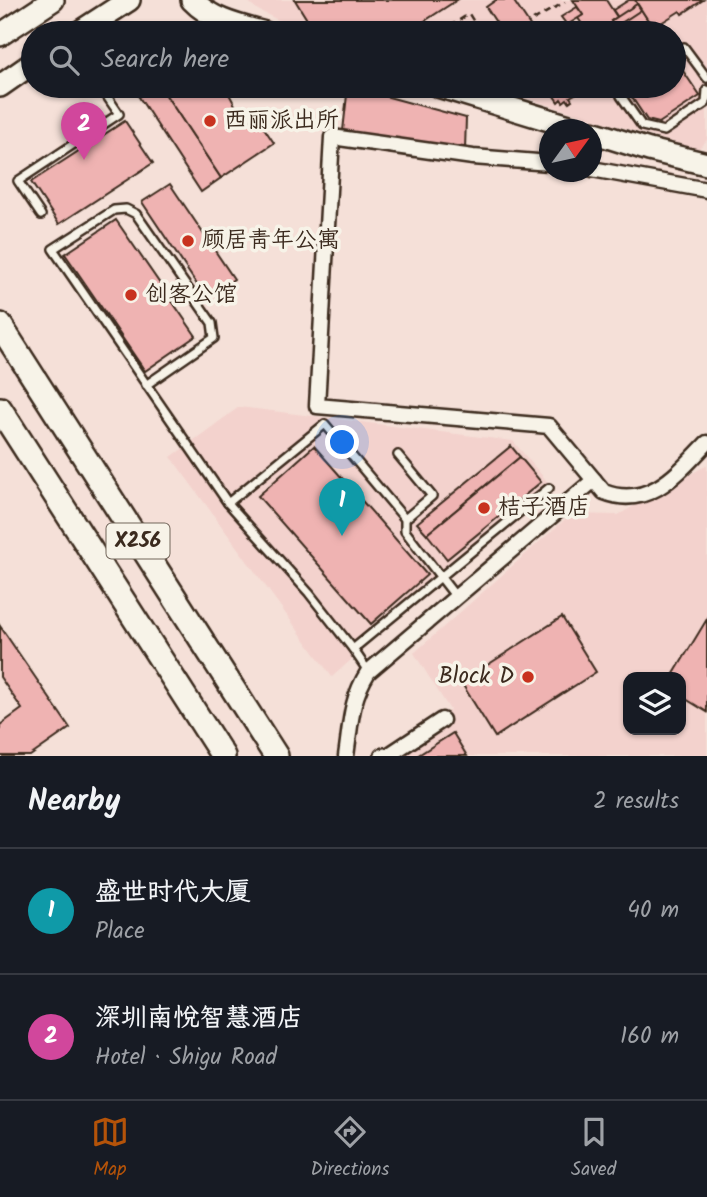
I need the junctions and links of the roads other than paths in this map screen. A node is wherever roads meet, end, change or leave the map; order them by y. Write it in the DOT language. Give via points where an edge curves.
graph roads {
  1 [pos="52,0"];
  2 [pos="129,0"];
  3 [pos="192,0"];
  4 [pos="97,21"];
  5 [pos="225,21"];
  6 [pos="0,35"];
  7 [pos="686,50"];
  8 [pos="21,71"];
  9 [pos="707,78"];
  10 [pos="0,86"];
  11 [pos="707,90"];
  12 [pos="108,98"];
  13 [pos="477,98"];
  14 [pos="622,98"];
  15 [pos="546,119"];
  16 [pos="602,135"];
  17 [pos="539,162"];
  18 [pos="707,164"];
  19 [pos="602,171"];
  20 [pos="707,190"];
  21 [pos="41,215"];
  22 [pos="0,326"];
  23 [pos="146,385"];
  24 [pos="0,409"];
  25 [pos="707,443"];
  26 [pos="398,455"];
  27 [pos="594,480"];
  28 [pos="549,488"];
  29 [pos="228,503"];
  30 [pos="405,519"];
  31 [pos="440,577"];
  32 [pos="456,597"];
  33 [pos="353,649"];
  34 [pos="368,672"];
  35 [pos="442,720"];
  36 [pos="222,756"];
  37 [pos="276,756"];
  38 [pos="346,756"];
  39 [pos="382,756"];
  1 -- 6 [label="street"];
  2 -- 4 [label="street"];
  3 -- 5 [label="street"];
  7 -- 9 [label="lane"];
  8 -- 10 [label="street"];
  11 -- 14 [label="lane" via="706,103 664,131 642,126"];
  12 -- 21 [label="lane" via="119,114 18,181"];
  13 -- 15 [label="street"];
  16 -- 18 [label="street"];
  17 -- 27 [label="street" via="331,137 317,405 549,425"];
  19 -- 20 [label="street"];
  22 -- 37 [label="main road, X256"];
  23 -- 23 [label="lane" via="214,338 214,329 136,214 114,210 53,250"];
  23 -- 29 [label="lane"];
  24 -- 36 [label="main road, X256"];
  25 -- 27 [label="street" via="680,472 652,491 628,498 615,496"];
  26 -- 30 [label="lane" via="432,496"];
  27 -- 32 [label="street"];
  28 -- 31 [label="lane"];
  29 -- 30 [label="lane" via="325,424"];
  29 -- 33 [label="lane"];
  30 -- 31 [label="lane" via="405,531"];
  31 -- 32 [label="lane"];
  31 -- 33 [label="lane"];
  32 -- 34 [label="street"];
  33 -- 34 [label="lane"];
  34 -- 38 [label="street" via="353,704"];
  35 -- 39 [label="street"];
}
